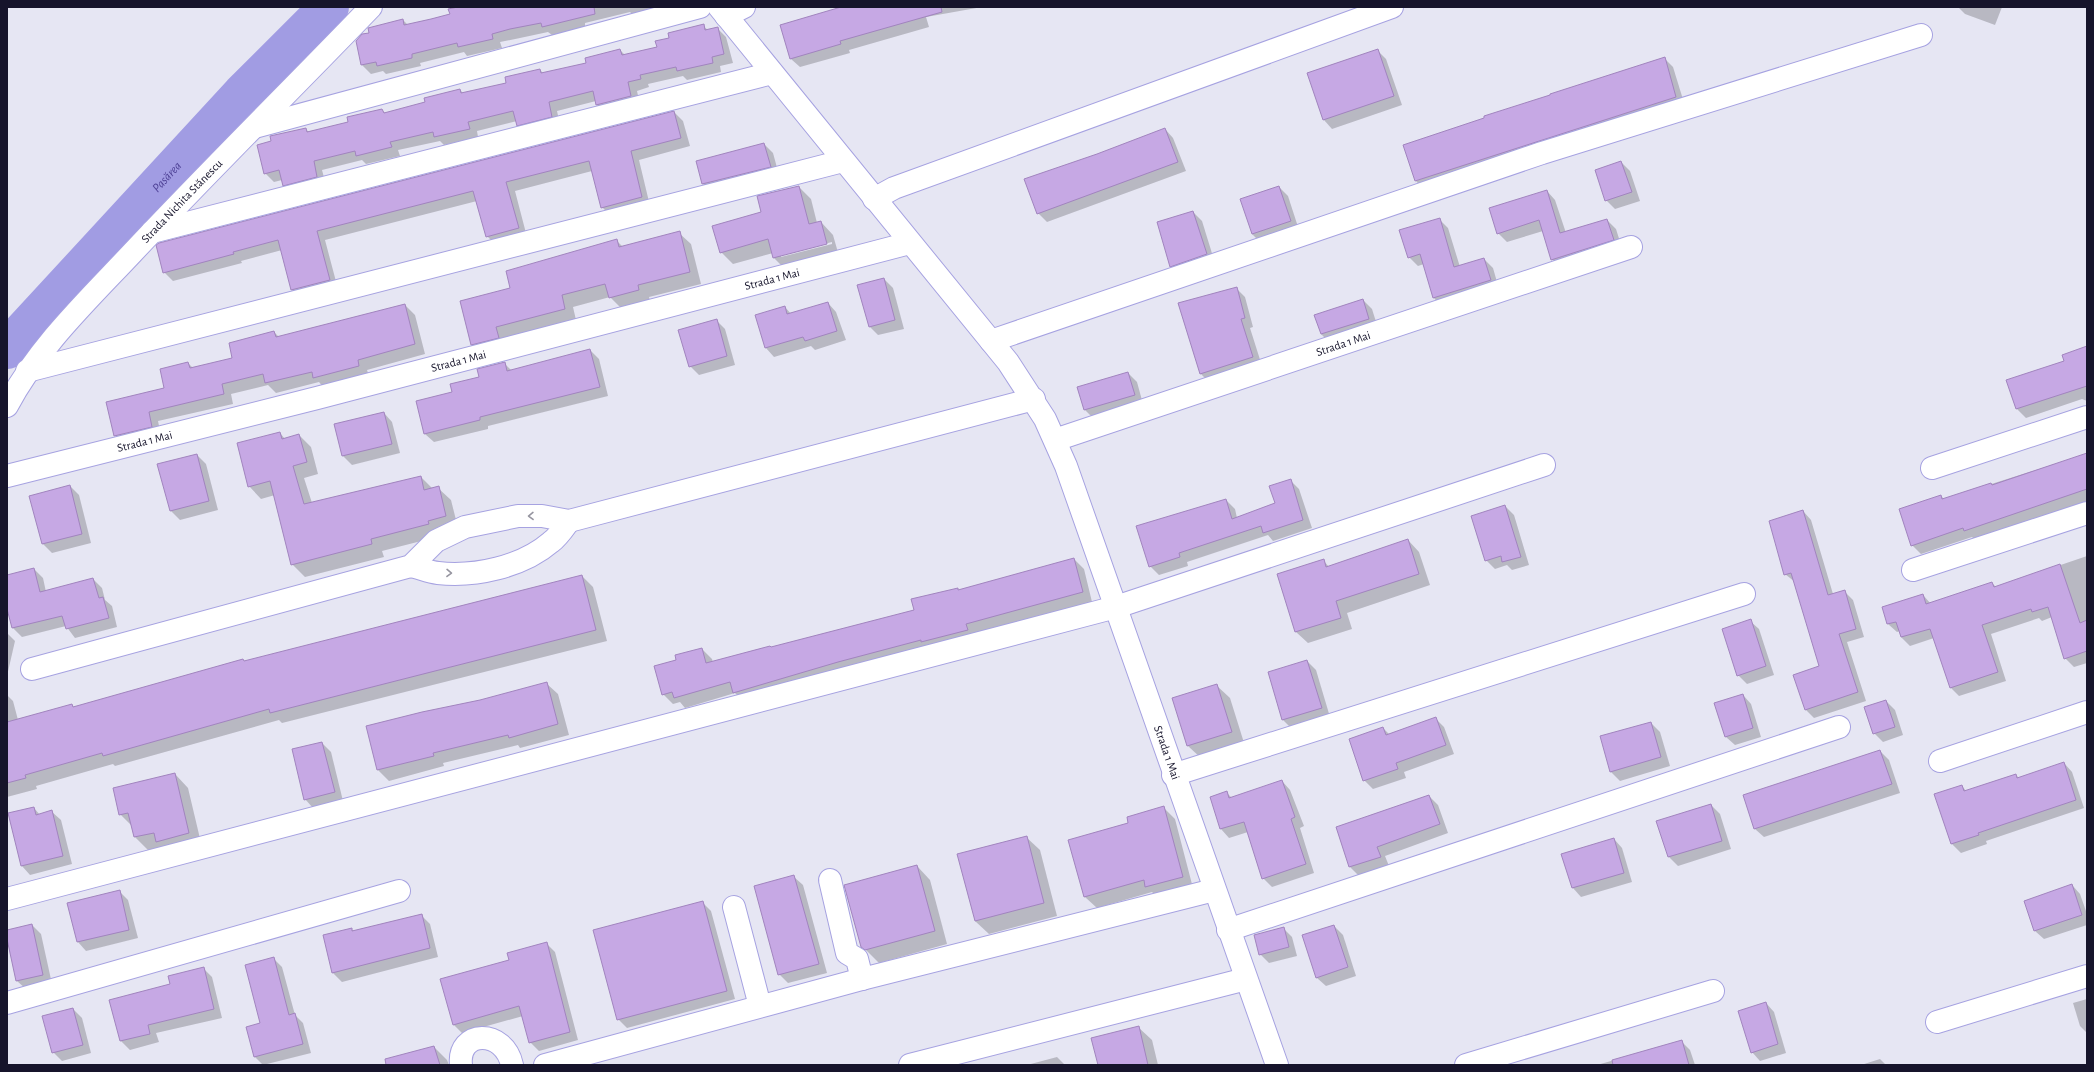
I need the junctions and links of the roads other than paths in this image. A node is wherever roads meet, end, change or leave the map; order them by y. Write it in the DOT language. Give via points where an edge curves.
graph roads {
  1 [pos="371,7"];
  2 [pos="700,7"];
  3 [pos="1392,7"];
  4 [pos="730,10"];
  5 [pos="1921,35"];
  6 [pos="772,73"];
  7 [pos="254,127"];
  8 [pos="842,161"];
  9 [pos="874,199"];
  10 [pos="152,232"];
  11 [pos="910,243"];
  12 [pos="1631,247"];
  13 [pos="991,341"];
  14 [pos="27,371"];
  15 [pos="1034,399"];
  16 [pos="7,406"];
  17 [pos="2087,417"];
  18 [pos="1055,440"];
  19 [pos="1544,465"];
  20 [pos="1932,468"];
  21 [pos="7,476"];
  22 [pos="2087,513"];
  23 [pos="569,521"];
  24 [pos="411,566"];
  25 [pos="1913,570"];
  26 [pos="1744,594"];
  27 [pos="1116,607"];
  28 [pos="32,669"];
  29 [pos="2087,712"];
  30 [pos="1838,727"];
  31 [pos="1940,761"];
  32 [pos="1173,775"];
  33 [pos="830,880"];
  34 [pos="1214,890"];
  35 [pos="399,891"];
  36 [pos="7,899"];
  37 [pos="734,907"];
  38 [pos="1228,930"];
  39 [pos="2087,976"];
  40 [pos="862,979"];
  41 [pos="1246,979"];
  42 [pos="1713,991"];
  43 [pos="7,1003"];
  44 [pos="760,1006"];
  45 [pos="1937,1022"];
  46 [pos="461,1065"];
  47 [pos="512,1065"];
  48 [pos="545,1065"];
  49 [pos="910,1065"];
  50 [pos="1277,1065"];
  51 [pos="1466,1065"];
  1 -- 7 [label="street, Strada Nichita Stănescu"];
  2 -- 7 [label="street"];
  3 -- 9 [label="street" via="894,188"];
  4 -- 6 [label="street, Strada 1 Mai"];
  5 -- 13 [label="street" via="1542,153"];
  6 -- 8 [label="street, Strada 1 Mai"];
  6 -- 10 [label="street"];
  7 -- 10 [label="street, Strada Nichita Stănescu"];
  8 -- 9 [label="street, Strada 1 Mai"];
  8 -- 14 [label="street"];
  9 -- 11 [label="street, Strada 1 Mai"];
  10 -- 14 [label="street, Strada Nichita Stănescu" via="73,316"];
  11 -- 13 [label="street, Strada 1 Mai"];
  11 -- 21 [label="street, Strada 1 Mai"];
  12 -- 18 [label="street, Strada 1 Mai"];
  13 -- 15 [label="street, Strada 1 Mai"];
  14 -- 16 [label="street, Strada Nichita Stănescu"];
  15 -- 18 [label="street, Strada 1 Mai"];
  15 -- 23 [label="street"];
  17 -- 20 [label="street"];
  18 -- 27 [label="street, Strada 1 Mai"];
  19 -- 27 [label="street"];
  22 -- 25 [label="street"];
  23 -- 24 [label="street, one-way" via="542,516 518,516 465,527 436,541"];
  24 -- 23 [label="street, one-way" via="437,573 462,574 511,564 535,554 552,542"];
  24 -- 28 [label="street"];
  26 -- 32 [label="street"];
  27 -- 32 [label="street, Strada 1 Mai"];
  27 -- 36 [label="street"];
  29 -- 31 [label="street"];
  30 -- 38 [label="street"];
  32 -- 34 [label="street, Strada 1 Mai"];
  33 -- 40 [label="street" via="847,953 857,959"];
  34 -- 38 [label="street, Strada 1 Mai"];
  34 -- 40 [label="street"];
  35 -- 43 [label="street"];
  37 -- 44 [label="street"];
  38 -- 41 [label="street, Strada 1 Mai"];
  39 -- 45 [label="street"];
  40 -- 44 [label="street"];
  41 -- 49 [label="street"];
  41 -- 50 [label="street, Strada 1 Mai"];
  42 -- 51 [label="street"];
  44 -- 48 [label="street"];
  46 -- 47 [label="street" via="460,1057 464,1047 477,1038 492,1038 504,1046 510,1055"];
}
